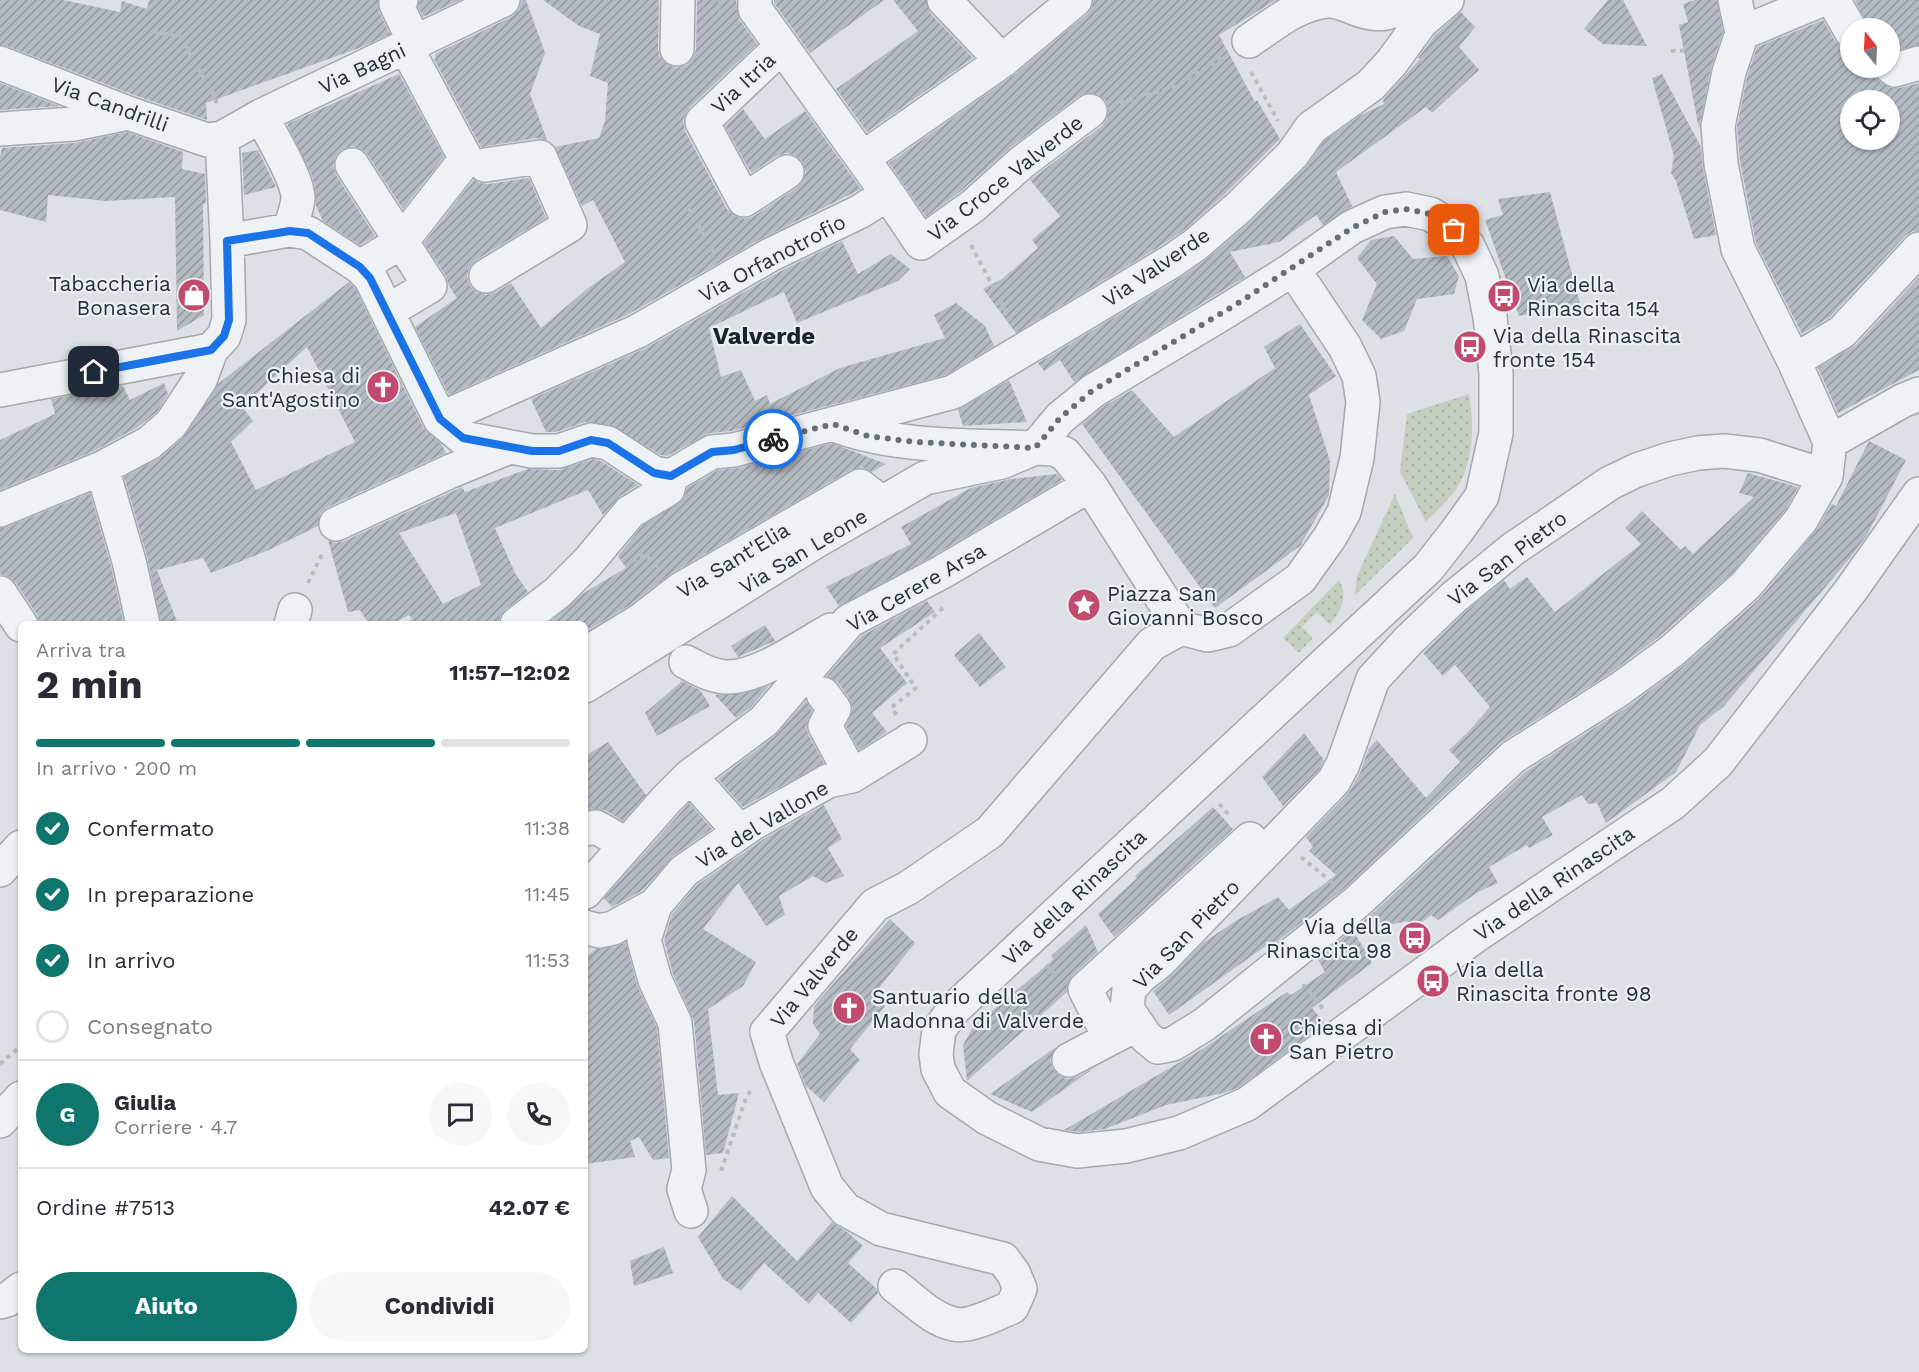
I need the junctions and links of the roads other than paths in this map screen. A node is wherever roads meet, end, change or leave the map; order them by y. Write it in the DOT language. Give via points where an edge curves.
graph roads {
  1 [pos="503,0"];
  2 [pos="755,0"];
  3 [pos="944,0"];
  4 [pos="1075,0"];
  5 [pos="1416,0"];
  6 [pos="1448,0"];
  7 [pos="1735,0"];
  8 [pos="1821,0"];
  9 [pos="1833,0"];
  10 [pos="399,2"];
  11 [pos="693,3"];
  12 [pos="1843,18"];
  13 [pos="1742,33"];
  14 [pos="1243,44"];
  15 [pos="410,45"];
  16 [pos="782,46"];
  17 [pos="677,49"];
  18 [pos="1002,61"];
  19 [pos="0,63"];
  20 [pos="1919,63"];
  21 [pos="1900,69"];
  22 [pos="1090,111"];
  23 [pos="128,112"];
  24 [pos="261,116"];
  25 [pos="0,129"];
  26 [pos="222,138"];
  27 [pos="863,158"];
  28 [pos="352,165"];
  29 [pos="485,165"];
  30 [pos="787,172"];
  31 [pos="888,194"];
  32 [pos="290,231"];
  33 [pos="227,241"];
  34 [pos="400,242"];
  35 [pos="1919,249"];
  36 [pos="360,267"];
  37 [pos="1293,269"];
  38 [pos="486,276"];
  39 [pos="388,311"];
  40 [pos="211,350"];
  41 [pos="1794,361"];
  42 [pos="0,390"];
  43 [pos="1919,394"];
  44 [pos="443,422"];
  45 [pos="833,424"];
  46 [pos="1830,442"];
  47 [pos="507,448"];
  48 [pos="1035,448"];
  49 [pos="102,468"];
  50 [pos="671,476"];
  51 [pos="1826,476"];
  52 [pos="1090,485"];
  53 [pos="1919,494"];
  54 [pos="882,503"];
  55 [pos="0,510"];
  56 [pos="336,524"];
  57 [pos="0,593"];
  58 [pos="18,621"];
  59 [pos="142,621"];
  60 [pos="520,621"];
  61 [pos="849,621"];
  62 [pos="1181,628"];
  63 [pos="588,652"];
  64 [pos="686,662"];
  65 [pos="814,682"];
  66 [pos="588,684"];
  67 [pos="910,740"];
  68 [pos="690,776"];
  69 [pos="852,776"];
  70 [pos="588,828"];
  71 [pos="741,832"];
  72 [pos="626,844"];
  73 [pos="1258,845"];
  74 [pos="18,850"];
  75 [pos="0,870"];
  76 [pos="588,888"];
  77 [pos="656,905"];
  78 [pos="590,936"];
  79 [pos="1123,1032"];
  80 [pos="1069,1059"];
  81 [pos="18,1102"];
  82 [pos="0,1120"];
  83 [pos="691,1211"];
  84 [pos="895,1286"];
  85 [pos="18,1291"];
  86 [pos="0,1302"];
  1 -- 15 [label="street, Via Bagni"];
  2 -- 16 [label="street" via="754,9"];
  3 -- 18 [label="street"];
  4 -- 18 [label="street"];
  5 -- 14 [label="street" via="1393,13 1371,15 1330,1 1305,5"];
  6 -- 45 [label="street, Via Valverde" via="1421,22 1371,85 1311,128 1292,155 1195,244 953,392"];
  7 -- 13 [label="street"];
  8 -- 13 [label="street"];
  9 -- 12 [label="street"];
  10 -- 15 [label="street"];
  11 -- 17 [label="street"];
  13 -- 41 [label="street" via="1718,126 1721,164 1738,249"];
  15 -- 24 [label="street, Via Bagni"];
  15 -- 34 [label="street" via="466,159"];
  16 -- 27 [label="street"];
  16 -- 30 [label="street, Via Itria" via="702,122 744,200"];
  18 -- 27 [label="street"];
  19 -- 23 [label="street, Via Candrilli"];
  20 -- 21 [label="street"];
  22 -- 31 [label="street, Via Croce Valverde" via="1021,163 974,206 921,243"];
  23 -- 25 [label="street" via="74,124"];
  23 -- 26 [label="street, Via Candrilli" via="207,140"];
  24 -- 26 [label="street, Via Bagni"];
  24 -- 32 [label="street" via="295,182 298,196"];
  26 -- 33 [label="street"];
  27 -- 31 [label="street"];
  28 -- 34 [label="street"];
  29 -- 38 [label="street" via="540,157 570,225"];
  31 -- 44 [label="street, Via Orfanotrofio" via="770,255 638,331"];
  32 -- 33 [label="street"];
  32 -- 36 [label="street" via="308,233"];
  33 -- 40 [label="street" via="229,320 224,336"];
  34 -- 36 [label="street"];
  34 -- 39 [label="street" via="430,286"];
  35 -- 41 [label="street" via="1842,332"];
  36 -- 39 [label="street"];
  37 -- 48 [label="street, Via della Rinascita" via="1092,391 1060,418"];
  37 -- 53 [label="street, Via della Rinascita" via="1352,228 1385,212 1406,209 1430,214 1444,222 1468,246 1482,276 1496,373 1496,433 1482,496 1428,568 954,1009 939,1030 938,1069 950,1092 987,1118 1039,1143 1077,1151 1126,1146 1179,1133 1247,1104 1478,934 1672,803 1718,762 1851,590"];
  37 -- 62 [label="street" via="1346,347 1359,376 1363,402 1357,458 1344,513 1300,579 1229,630 1208,635"];
  39 -- 44 [label="street"];
  40 -- 42 [label="street"];
  40 -- 49 [label="street" via="200,380 171,424 149,443"];
  41 -- 46 [label="street"];
  43 -- 46 [label="street"];
  44 -- 47 [label="street" via="463,438"];
  45 -- 48 [label="street" via="868,436 914,442"];
  45 -- 50 [label="street, Via Valverde" via="734,450 712,452"];
  46 -- 51 [label="street, Via San Pietro"];
  47 -- 50 [label="street" via="559,451 591,440 608,443 654,473"];
  47 -- 56 [label="street"];
  48 -- 52 [label="street" via="1065,454"];
  48 -- 54 [label="street, Via San Leone" via="1002,462 925,478"];
  49 -- 55 [label="street"];
  49 -- 59 [label="street"];
  50 -- 60 [label="street" via="668,489 630,512 557,593"];
  51 -- 73 [label="street, Via San Pietro" via="1759,455 1724,451 1670,459 1610,483 1514,549 1409,640 1373,679 1334,781"];
  51 -- 79 [label="street, Via San Pietro" via="1801,520 1746,585 1672,651 1514,757 1357,902 1205,1024 1173,1044 1158,1047 1146,1037"];
  52 -- 61 [label="street, Via Cerere Arsa" via="942,572"];
  52 -- 62 [label="street"];
  54 -- 63 [label="street, Via Sant'Elia" via="860,486 681,589 641,620"];
  54 -- 66 [label="street, Via San Leone"];
  57 -- 58 [label="street"];
  61 -- 64 [label="street" via="755,673 718,676"];
  61 -- 65 [label="street, Via Cerere Arsa"];
  62 -- 84 [label="street, Via Valverde" via="1152,644 990,832 908,888 875,905 767,1032 828,1187 845,1209 881,1229 1003,1259 1020,1289 1012,1307 994,1316 954,1324 936,1316"];
  65 -- 68 [label="street, Via Cerere Arsa"];
  65 -- 69 [label="street" via="834,709 825,726"];
  67 -- 69 [label="street, Via del Vallone"];
  68 -- 71 [label="street"];
  68 -- 72 [label="street, Via Cerere Arsa"];
  69 -- 71 [label="street, Via del Vallone" via="828,781"];
  70 -- 72 [label="street" via="596,827"];
  71 -- 77 [label="street, Via del Vallone" via="684,870"];
  72 -- 76 [label="street, Via Cerere Arsa"];
  73 -- 79 [label="street, Via San Pietro" via="1159,962 1129,989"];
  73 -- 79 [label="street" via="1085,989"];
  74 -- 75 [label="street"];
  77 -- 78 [label="street, Via del Vallone"];
  77 -- 83 [label="street, Via del Vallone" via="644,940 655,980 675,1023 689,1170 684,1189"];
  79 -- 80 [label="street"];
  81 -- 82 [label="street"];
  85 -- 86 [label="street"];
}
